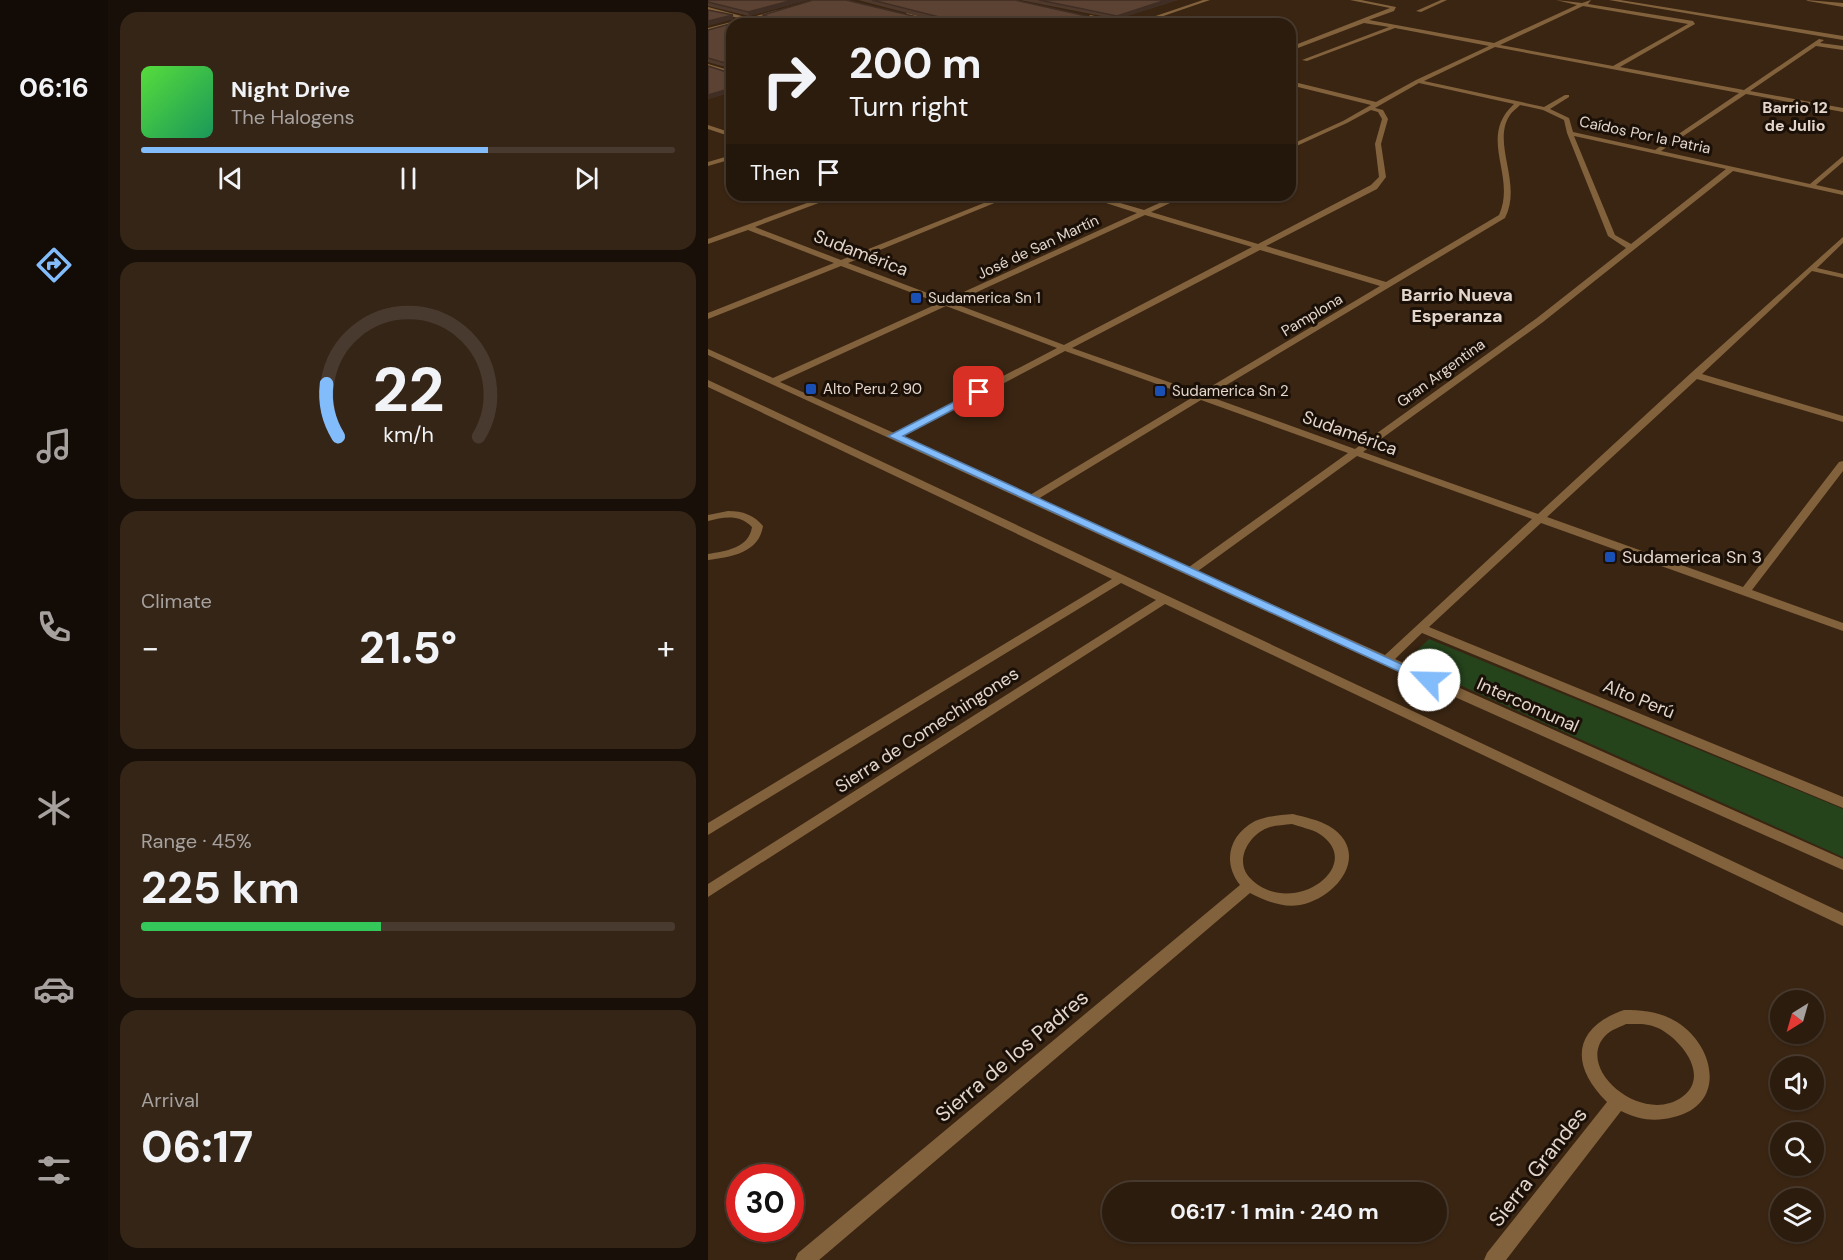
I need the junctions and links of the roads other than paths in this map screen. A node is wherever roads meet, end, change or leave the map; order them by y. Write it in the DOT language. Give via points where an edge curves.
graph roads {
  1 [pos="1182,0"];
  2 [pos="1208,0"];
  3 [pos="1352,0"];
  4 [pos="1445,0"];
  5 [pos="1558,0"];
  6 [pos="1611,0"];
  7 [pos="1808,0"];
  8 [pos="1198,3"];
  9 [pos="1586,3"];
  10 [pos="1843,5"];
  11 [pos="708,9"];
  12 [pos="1419,10"];
  13 [pos="781,11"];
  14 [pos="900,13"];
  15 [pos="708,15"];
  16 [pos="1082,15"];
  17 [pos="745,18"];
  18 [pos="753,18"];
  19 [pos="921,18"];
  20 [pos="1096,18"];
  21 [pos="1152,18"];
  22 [pos="726,20"];
  23 [pos="1364,21"];
  24 [pos="726,26"];
  25 [pos="1395,27"];
  26 [pos="708,30"];
  27 [pos="1843,38"];
  28 [pos="1497,45"];
  29 [pos="1296,47"];
  30 [pos="1843,48"];
  31 [pos="1305,60"];
  32 [pos="708,66"];
  33 [pos="1615,67"];
  34 [pos="726,71"];
  35 [pos="1418,81"];
  36 [pos="1296,85"];
  37 [pos="1746,92"];
  38 [pos="1567,96"];
  39 [pos="1520,103"];
  40 [pos="1373,106"];
  41 [pos="1545,109"];
  42 [pos="1843,110"];
  43 [pos="708,127"];
  44 [pos="726,133"];
  45 [pos="1570,133"];
  46 [pos="1296,144"];
  47 [pos="1657,151"];
  48 [pos="1843,158"];
  49 [pos="726,159"];
  50 [pos="708,164"];
  51 [pos="1732,168"];
  52 [pos="1811,186"];
  53 [pos="1843,193"];
  54 [pos="819,201"];
  55 [pos="995,201"];
  56 [pos="1105,201"];
  57 [pos="1170,201"];
  58 [pos="1144,213"];
  59 [pos="747,227"];
  60 [pos="1843,239"];
  61 [pos="708,242"];
  62 [pos="1260,247"];
  63 [pos="1630,247"];
  64 [pos="842,263"];
  65 [pos="1812,269"];
  66 [pos="1843,276"];
  67 [pos="1388,285"];
  68 [pos="946,303"];
  69 [pos="708,316"];
  70 [pos="1064,348"];
  71 [pos="708,351"];
  72 [pos="1694,375"];
  73 [pos="772,382"];
  74 [pos="708,383"];
  75 [pos="1201,397"];
  76 [pos="1843,419"];
  77 [pos="894,436"];
  78 [pos="1357,453"];
  79 [pos="1843,464"];
  80 [pos="1030,499"];
  81 [pos="708,518"];
  82 [pos="1538,520"];
  83 [pos="708,557"];
  84 [pos="1190,572"];
  85 [pos="1121,578"];
  86 [pos="1745,592"];
  87 [pos="1165,599"];
  88 [pos="1843,627"];
  89 [pos="1422,629"];
  90 [pos="1385,661"];
  91 [pos="1843,803"];
  92 [pos="708,830"];
  93 [pos="1843,865"];
  94 [pos="1249,886"];
  95 [pos="708,891"];
  96 [pos="1843,920"];
  97 [pos="1618,1101"];
  98 [pos="805,1260"];
  99 [pos="1494,1260"];
  1 -- 8 [label="street"];
  2 -- 8 [label="street"];
  3 -- 23 [label="street" via="1394,9"];
  4 -- 12 [label="street"];
  5 -- 9 [label="street"];
  6 -- 27 [label="street"];
  7 -- 10 [label="street"];
  8 -- 21 [label="street"];
  9 -- 28 [label="street"];
  9 -- 33 [label="street" via="1693,23"];
  11 -- 17 [label="street"];
  13 -- 18 [label="street"];
  14 -- 19 [label="street"];
  15 -- 22 [label="street"];
  16 -- 20 [label="street"];
  23 -- 25 [label="street"];
  23 -- 29 [label="street"];
  24 -- 26 [label="street"];
  25 -- 28 [label="street"];
  25 -- 31 [label="street"];
  28 -- 33 [label="street"];
  28 -- 35 [label="street"];
  30 -- 37 [label="street" via="1819,42"];
  32 -- 34 [label="street"];
  33 -- 37 [label="street"];
  35 -- 39 [label="street, Caídos Por la Patria"];
  35 -- 40 [label="street"];
  36 -- 40 [label="street"];
  37 -- 42 [label="street"];
  37 -- 47 [label="street"];
  38 -- 41 [label="street"];
  39 -- 41 [label="street, Caídos Por la Patria"];
  39 -- 67 [label="street, Pamplona" via="1510,110 1501,135 1507,210"];
  40 -- 46 [label="street"];
  40 -- 62 [label="street" via="1385,115 1378,144 1383,177 1379,183"];
  41 -- 45 [label="street, Caídos Por la Patria" via="1567,119"];
  43 -- 44 [label="street"];
  45 -- 47 [label="street, Caídos Por la Patria"];
  45 -- 63 [label="street" via="1612,236"];
  47 -- 51 [label="street, Caídos Por la Patria"];
  48 -- 52 [label="street"];
  49 -- 50 [label="street"];
  51 -- 52 [label="street, Caídos Por la Patria"];
  51 -- 63 [label="street, Gran Argentina"];
  52 -- 53 [label="street, Caídos Por la Patria"];
  54 -- 59 [label="street"];
  55 -- 64 [label="street"];
  56 -- 58 [label="street"];
  57 -- 58 [label="street, José de San Martín"];
  58 -- 62 [label="street"];
  58 -- 68 [label="street, José de San Martín"];
  59 -- 61 [label="street"];
  59 -- 64 [label="street, Sudamérica"];
  60 -- 65 [label="street"];
  62 -- 67 [label="street"];
  62 -- 70 [label="street"];
  63 -- 78 [label="street, Gran Argentina" via="1540,320"];
  64 -- 68 [label="street, Sudamérica"];
  64 -- 69 [label="street"];
  65 -- 66 [label="street"];
  65 -- 72 [label="street"];
  67 -- 75 [label="street, Pamplona"];
  68 -- 70 [label="street, Sudamérica"];
  68 -- 73 [label="street, José de San Martín"];
  70 -- 75 [label="street, Sudamérica"];
  70 -- 77 [label="street"];
  71 -- 73 [label="street, Intercomunal"];
  72 -- 76 [label="street"];
  72 -- 82 [label="street"];
  73 -- 77 [label="street, Intercomunal"];
  74 -- 85 [label="street"];
  75 -- 78 [label="street, Sudamérica"];
  75 -- 80 [label="street, Pamplona"];
  77 -- 80 [label="street, Intercomunal"];
  78 -- 82 [label="street, Sudamérica"];
  78 -- 84 [label="street, Gran Argentina"];
  79 -- 86 [label="street"];
  80 -- 84 [label="street, Intercomunal"];
  81 -- 83 [label="street" via="736,515 753,520 758,526 754,540 745,547"];
  82 -- 86 [label="street, Sudamérica"];
  82 -- 89 [label="street"];
  84 -- 90 [label="street, Intercomunal"];
  85 -- 87 [label="street"];
  85 -- 92 [label="street, Sierra de Comechingones"];
  86 -- 88 [label="street, Sudamérica"];
  87 -- 95 [label="street, Sierra de Comechingones"];
  87 -- 96 [label="street"];
  89 -- 90 [label="street"];
  89 -- 91 [label="street, Alto Perú"];
  90 -- 93 [label="street, Intercomunal"];
  94 -- 94 [label="street" via="1280,899 1313,896 1338,878 1342,853 1337,841 1325,830 1293,819 1259,826 1237,847 1235,861"];
  94 -- 98 [label="street, Sierra de los Padres"];
  97 -- 97 [label="street" via="1637,1110 1657,1113 1690,1103 1700,1090 1703,1075 1700,1058 1691,1043 1660,1021 1642,1017 1616,1020 1597,1031 1590,1044 1593,1074"];
  97 -- 99 [label="street, Sierra Grandes"];
}
